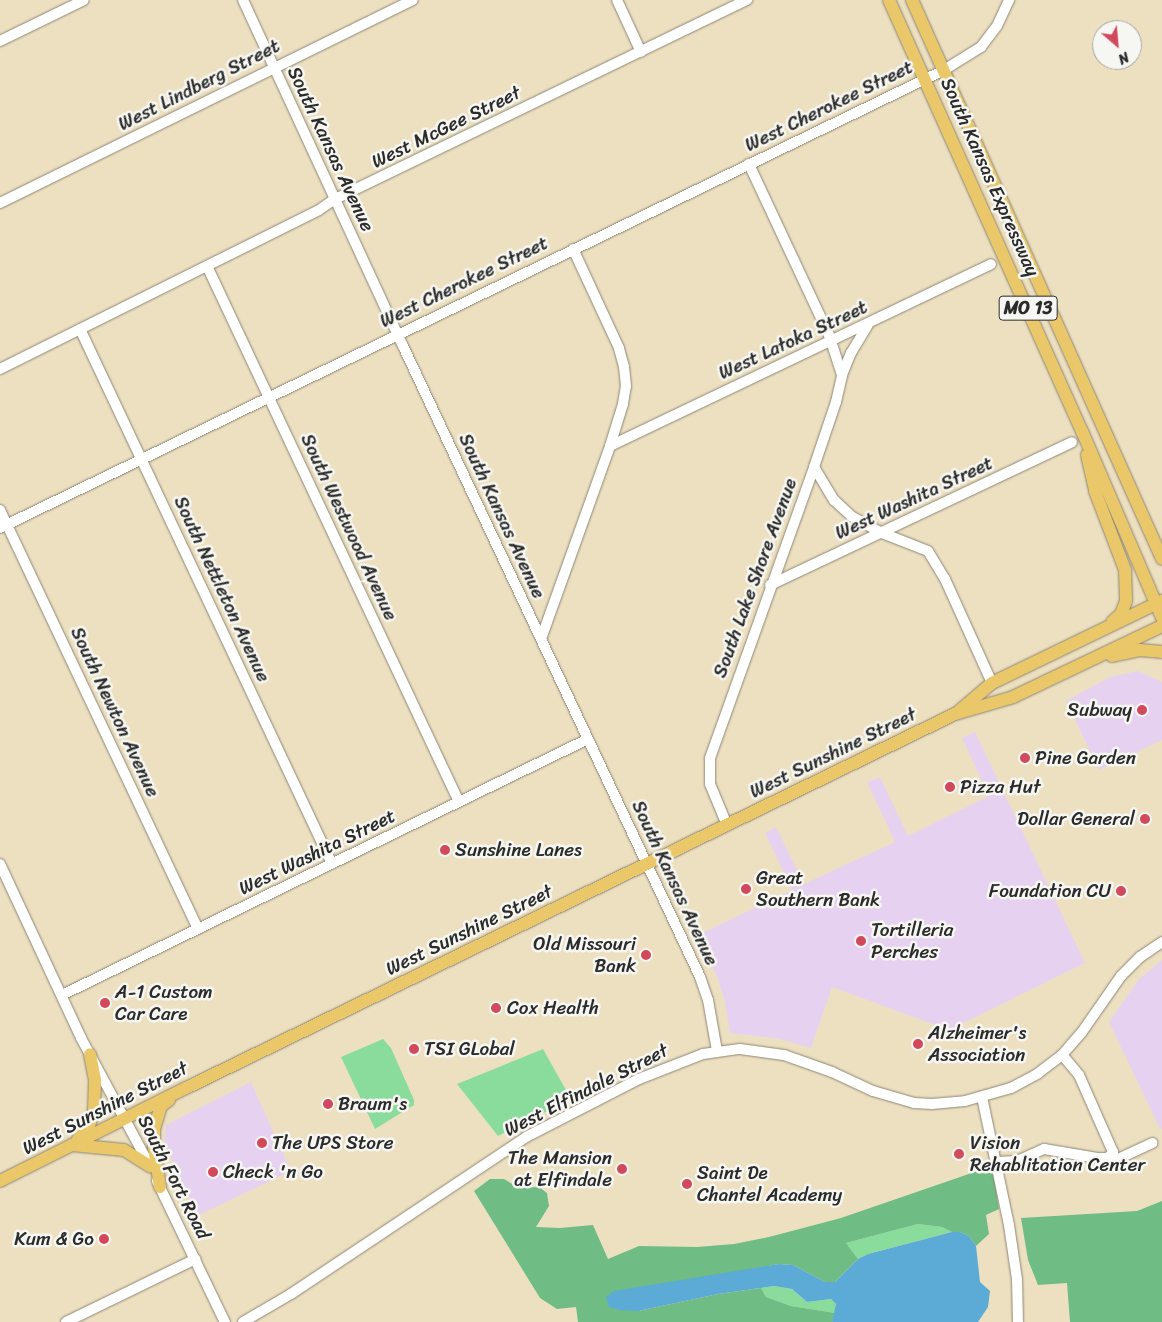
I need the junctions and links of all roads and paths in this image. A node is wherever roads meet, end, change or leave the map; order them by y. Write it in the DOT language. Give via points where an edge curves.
graph roads {
  1 [pos="84,0"];
  2 [pos="243,0"];
  3 [pos="413,0"];
  4 [pos="617,0"];
  5 [pos="747,0"];
  6 [pos="889,0"];
  7 [pos="912,0"];
  8 [pos="1009,0"];
  9 [pos="0,41"];
  10 [pos="641,52"];
  11 [pos="274,68"];
  12 [pos="944,70"];
  13 [pos="926,79"];
  14 [pos="749,164"];
  15 [pos="335,199"];
  16 [pos="0,203"];
  17 [pos="573,249"];
  18 [pos="991,264"];
  19 [pos="207,266"];
  20 [pos="870,323"];
  21 [pos="80,328"];
  22 [pos="398,334"];
  23 [pos="830,342"];
  24 [pos="0,369"];
  25 [pos="842,375"];
  26 [pos="268,398"];
  27 [pos="1082,430"];
  28 [pos="1072,442"];
  29 [pos="610,446"];
  30 [pos="141,460"];
  31 [pos="814,467"];
  32 [pos="0,510"];
  33 [pos="3,526"];
  34 [pos="882,533"];
  35 [pos="1161,555"];
  36 [pos="770,585"];
  37 [pos="1159,603"];
  38 [pos="1162,618"];
  39 [pos="1162,626"];
  40 [pos="1105,627"];
  41 [pos="541,639"];
  42 [pos="1162,652"];
  43 [pos="992,683"];
  44 [pos="1013,697"];
  45 [pos="955,714"];
  46 [pos="588,739"];
  47 [pos="459,802"];
  48 [pos="727,825"];
  49 [pos="0,864"];
  50 [pos="332,864"];
  51 [pos="646,864"];
  52 [pos="198,929"];
  53 [pos="1162,942"];
  54 [pos="62,995"];
  55 [pos="717,1051"];
  56 [pos="90,1054"];
  57 [pos="1062,1055"];
  58 [pos="186,1088"];
  59 [pos="982,1097"];
  60 [pos="125,1119"];
  61 [pos="1153,1143"];
  62 [pos="72,1146"];
  63 [pos="1108,1158"];
  64 [pos="996,1162"];
  65 [pos="150,1166"];
  66 [pos="1,1178"];
  67 [pos="160,1187"];
  68 [pos="196,1259"];
  69 [pos="66,1322"];
  70 [pos="225,1322"];
  71 [pos="243,1322"];
  72 [pos="1018,1322"];
  1 -- 9 [label="street"];
  2 -- 11 [label="street, South Kansas Avenue"];
  3 -- 11 [label="street, West Lindberg Street"];
  4 -- 10 [label="street"];
  5 -- 10 [label="street, West McGee Street"];
  6 -- 13 [label="main road, South Kansas Expressway / MO 13"];
  7 -- 12 [label="main road, South Kansas Expressway / MO 13"];
  8 -- 12 [label="street, West Cherokee Street" via="997,26 982,47"];
  10 -- 15 [label="street, West McGee Street"];
  11 -- 15 [label="street, South Kansas Avenue"];
  11 -- 16 [label="street, West Lindberg Street"];
  12 -- 13 [label="street, West Cherokee Street"];
  12 -- 35 [label="main road, South Kansas Expressway / MO 13"];
  13 -- 14 [label="street, West Cherokee Street"];
  13 -- 27 [label="main road, South Kansas Expressway / MO 13"];
  14 -- 17 [label="street, West Cherokee Street"];
  14 -- 23 [label="street"];
  15 -- 19 [label="street, West McGee Street"];
  15 -- 22 [label="street, South Kansas Avenue"];
  17 -- 22 [label="street, West Cherokee Street"];
  17 -- 29 [label="street" via="616,339 624,367 626,386 623,404"];
  18 -- 20 [label="street, West Latoka Street"];
  19 -- 21 [label="street, West McGee Street"];
  19 -- 26 [label="street, South Westwood Avenue"];
  20 -- 23 [label="street, West Latoka Street"];
  20 -- 25 [label="street, South Lake Shore Avenue" via="851,352"];
  21 -- 24 [label="street, West McGee Street"];
  21 -- 30 [label="street, South Nettleton Avenue"];
  22 -- 26 [label="street, West Cherokee Street"];
  22 -- 41 [label="street, South Kansas Avenue"];
  23 -- 25 [label="street"];
  23 -- 29 [label="street, West Latoka Street"];
  25 -- 31 [label="street, South Lake Shore Avenue"];
  26 -- 30 [label="street, West Cherokee Street"];
  26 -- 47 [label="street, South Westwood Avenue"];
  27 -- 37 [label="main road, South Kansas Expressway / MO 13"];
  27 -- 40 [label="main road" via="1095,491 1121,555 1127,583 1124,608"];
  28 -- 34 [label="street, West Washita Street"];
  29 -- 41 [label="street"];
  30 -- 33 [label="street, West Cherokee Street"];
  30 -- 50 [label="street, South Nettleton Avenue"];
  31 -- 34 [label="street" via="840,506 857,520"];
  31 -- 36 [label="street, South Lake Shore Avenue"];
  32 -- 33 [label="street, South Newton Avenue"];
  33 -- 52 [label="street, South Newton Avenue"];
  34 -- 36 [label="street, West Washita Street"];
  34 -- 43 [label="street" via="928,551 945,580"];
  36 -- 48 [label="street, South Lake Shore Avenue" via="710,758 710,784"];
  37 -- 38 [label="main road, South Kansas Expressway / MO 13"];
  37 -- 40 [label="main road, West Sunshine Street"];
  39 -- 44 [label="main road, West Sunshine Street"];
  40 -- 43 [label="main road, West Sunshine Street"];
  41 -- 46 [label="street, South Kansas Avenue"];
  42 -- 44 [label="main road" via="1140,650 1123,653"];
  43 -- 45 [label="main road, West Sunshine Street"];
  44 -- 45 [label="main road, West Sunshine Street"];
  45 -- 48 [label="main road, West Sunshine Street"];
  46 -- 47 [label="street, West Washita Street"];
  46 -- 51 [label="street, South Kansas Avenue"];
  47 -- 50 [label="street, West Washita Street"];
  48 -- 51 [label="main road, West Sunshine Street"];
  49 -- 54 [label="street, South Fort Road"];
  50 -- 52 [label="street, West Washita Street"];
  51 -- 55 [label="street, South Kansas Avenue" via="705,990"];
  51 -- 58 [label="main road, West Sunshine Street"];
  52 -- 54 [label="street, West Washita Street"];
  53 -- 57 [label="street, West Elfindale Street" via="1130,966"];
  54 -- 56 [label="street, South Fort Road"];
  55 -- 59 [label="street, West Elfindale Street" via="756,1050 784,1055 879,1093 914,1103 947,1103"];
  55 -- 71 [label="street, West Elfindale Street" via="664,1068 526,1137 291,1294"];
  56 -- 60 [label="street, South Fort Road"];
  56 -- 62 [label="main road" via="95,1080 94,1110 88,1129"];
  57 -- 59 [label="street, West Elfindale Street" via="1024,1082"];
  57 -- 63 [label="street" via="1079,1076 1097,1112 1113,1152"];
  58 -- 60 [label="main road, West Sunshine Street"];
  58 -- 67 [label="main road" via="161,1106 155,1122 154,1147"];
  59 -- 64 [label="street"];
  60 -- 62 [label="main road, West Sunshine Street"];
  60 -- 65 [label="street, South Fort Road"];
  61 -- 63 [label="street" via="1118,1159"];
  62 -- 65 [label="main road" via="124,1150"];
  62 -- 66 [label="main road, West Sunshine Street"];
  63 -- 64 [label="street" via="1044,1149 1017,1161"];
  64 -- 72 [label="street" via="1013,1248"];
  65 -- 67 [label="street, South Fort Road"];
  67 -- 68 [label="street, South Fort Road"];
  68 -- 69 [label="street"];
  68 -- 70 [label="street, South Fort Road"];
}
